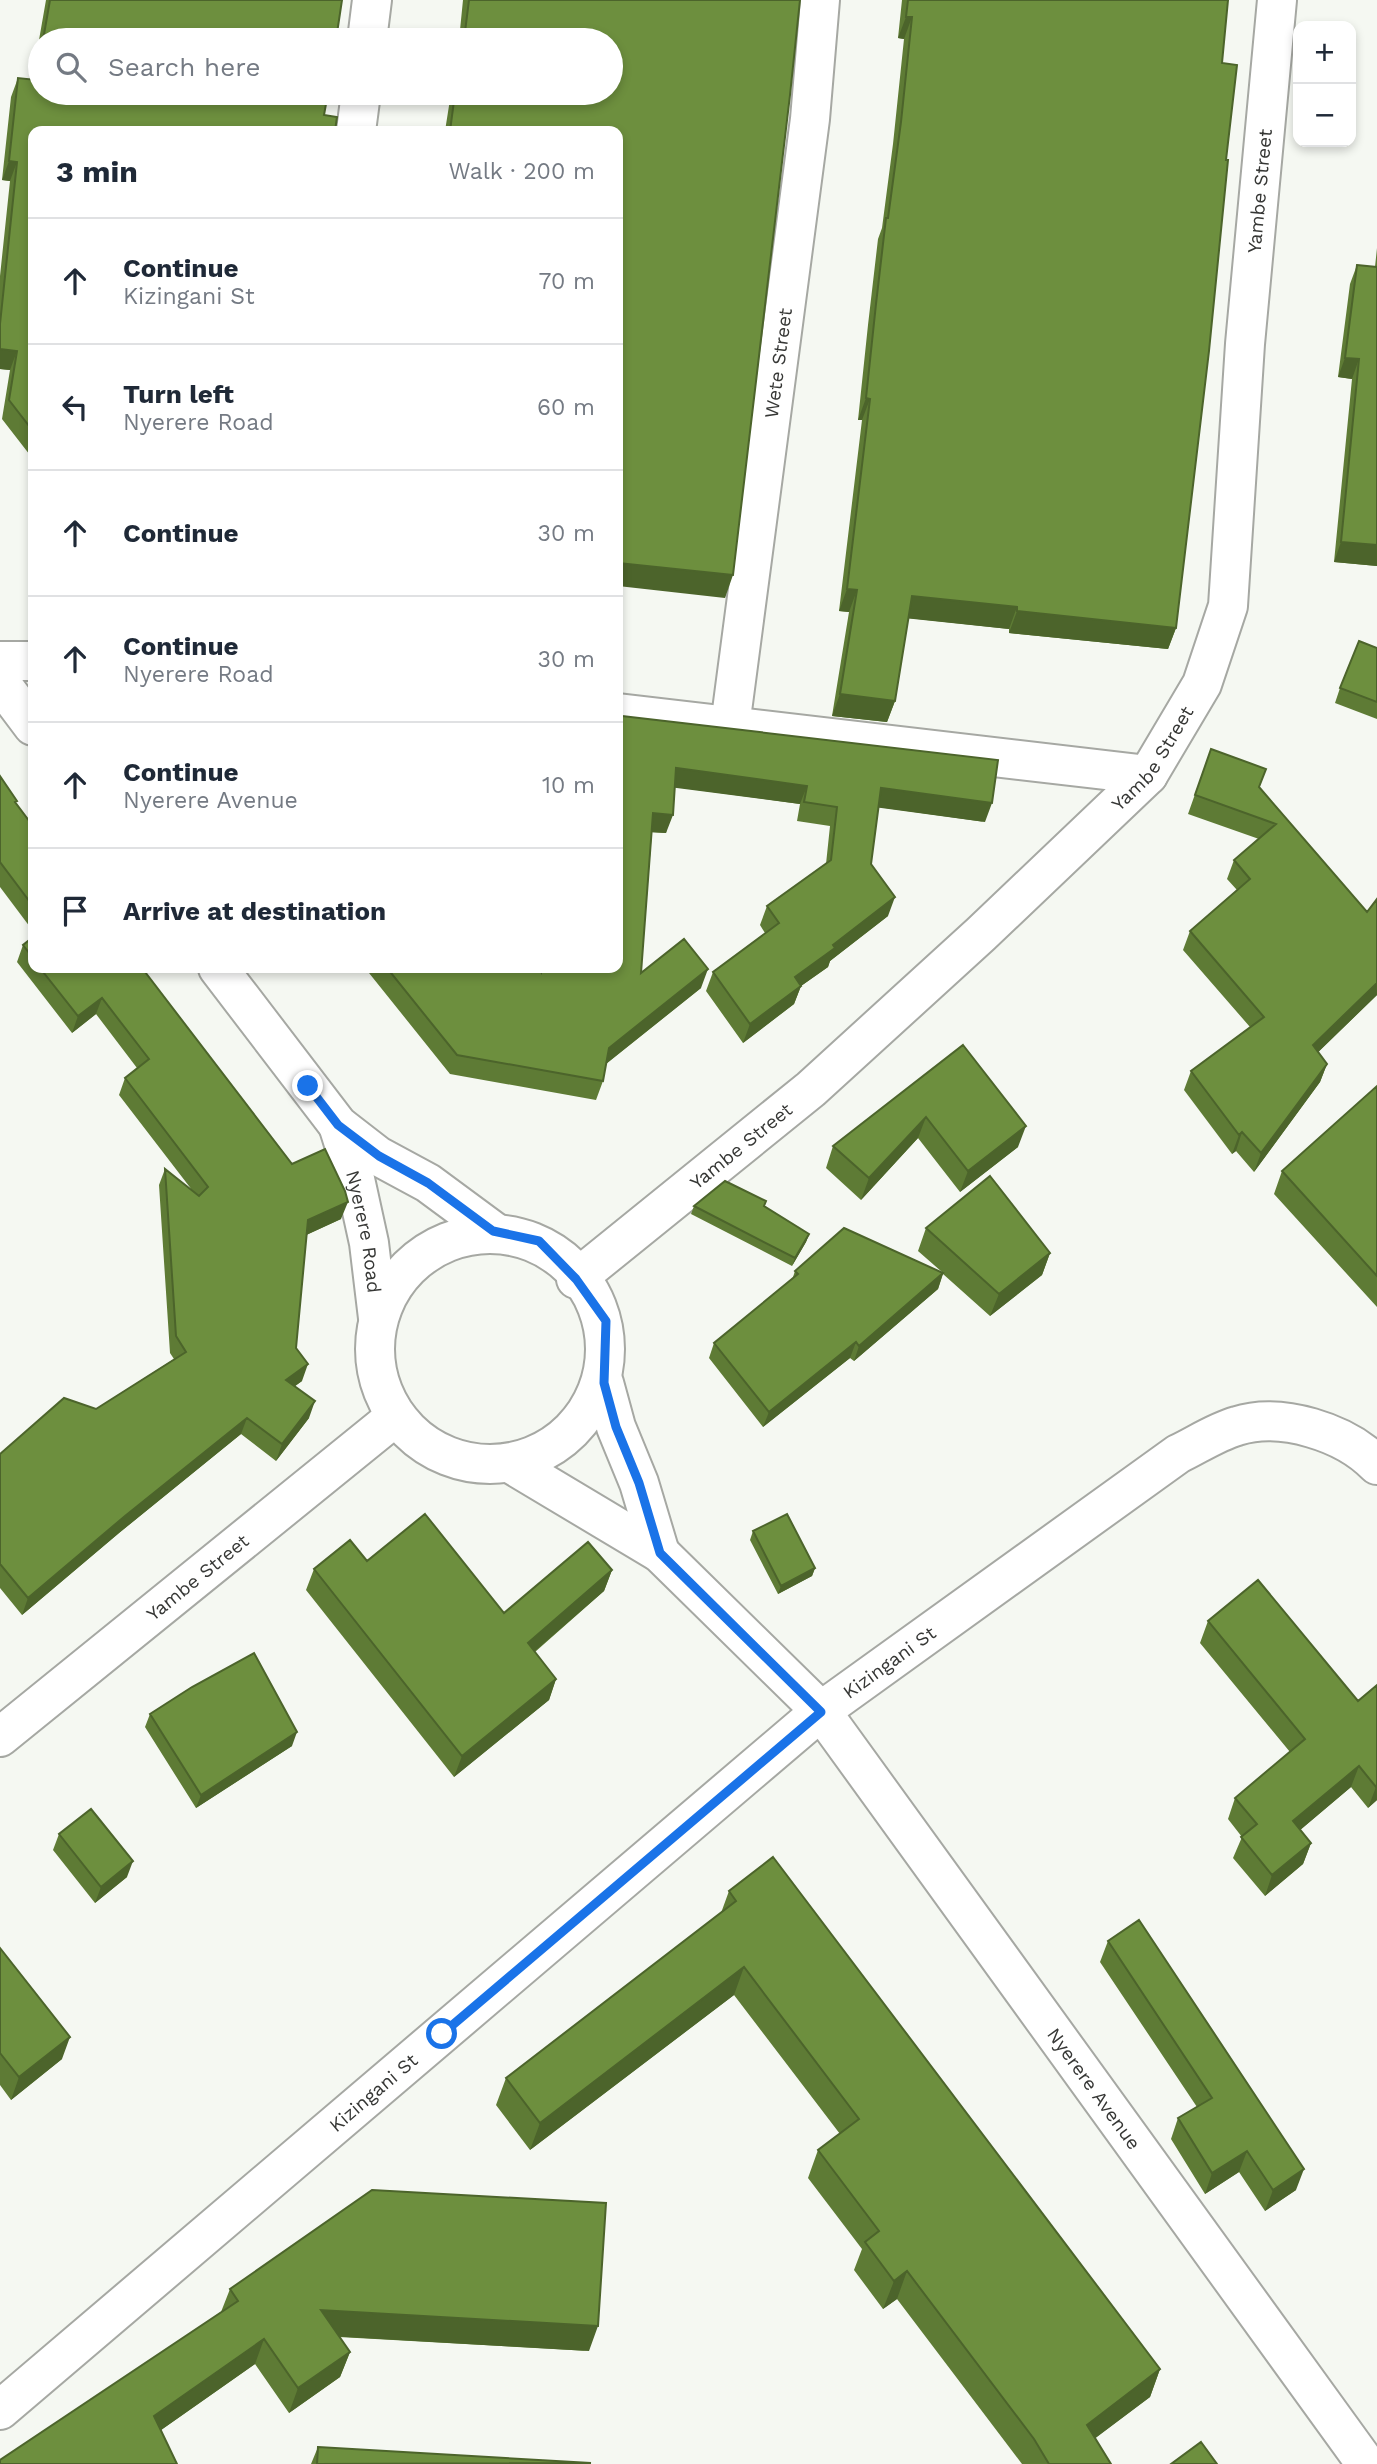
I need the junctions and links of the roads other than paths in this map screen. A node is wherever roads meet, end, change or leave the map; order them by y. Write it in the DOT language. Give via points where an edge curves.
graph roads {
  1 [pos="372,0"];
  2 [pos="820,0"];
  3 [pos="1278,0"];
  4 [pos="368,28"];
  5 [pos="359,105"];
  6 [pos="357,126"];
  7 [pos="0,661"];
  8 [pos="28,661"];
  9 [pos="0,682"];
  10 [pos="623,714"];
  11 [pos="28,719"];
  12 [pos="730,726"];
  13 [pos="1148,775"];
  14 [pos="222,973"];
  15 [pos="338,1125"];
  16 [pos="493,1231"];
  17 [pos="576,1279"];
  18 [pos="378,1318"];
  19 [pos="604,1383"];
  20 [pos="395,1417"];
  21 [pos="513,1465"];
  22 [pos="1377,1465"];
  23 [pos="660,1553"];
  24 [pos="821,1712"];
  25 [pos="0,1737"];
  26 [pos="0,2410"];
  27 [pos="1366,2464"];
  1 -- 4 [label="street"];
  2 -- 12 [label="street, Wete Street" via="810,119"];
  3 -- 13 [label="street, Yambe Street" via="1245,344 1228,606 1202,684"];
  5 -- 6 [label="street"];
  7 -- 8 [label="street"];
  9 -- 11 [label="street"];
  10 -- 12 [label="street"];
  12 -- 13 [label="street"];
  13 -- 17 [label="street, Yambe Street" via="811,1089"];
  14 -- 15 [label="street"];
  15 -- 16 [label="street, Nyerere Road"];
  15 -- 18 [label="street, Nyerere Road" via="369,1243"];
  16 -- 17 [label="street" via="539,1241"];
  16 -- 18 [label="street" via="443,1241 402,1272"];
  17 -- 19 [label="street" via="606,1321"];
  18 -- 20 [label="street" via="375,1370"];
  19 -- 21 [label="street" via="569,1436"];
  19 -- 23 [label="street"];
  20 -- 21 [label="street" via="446,1459"];
  20 -- 25 [label="street, Yambe Street"];
  21 -- 23 [label="street"];
  22 -- 24 [label="street, Kizingani St" via="1332,1434 1283,1421 1238,1426 1178,1454"];
  23 -- 24 [label="street"];
  24 -- 26 [label="street, Kizingani St"];
  24 -- 27 [label="street, Nyerere Avenue"];
}
